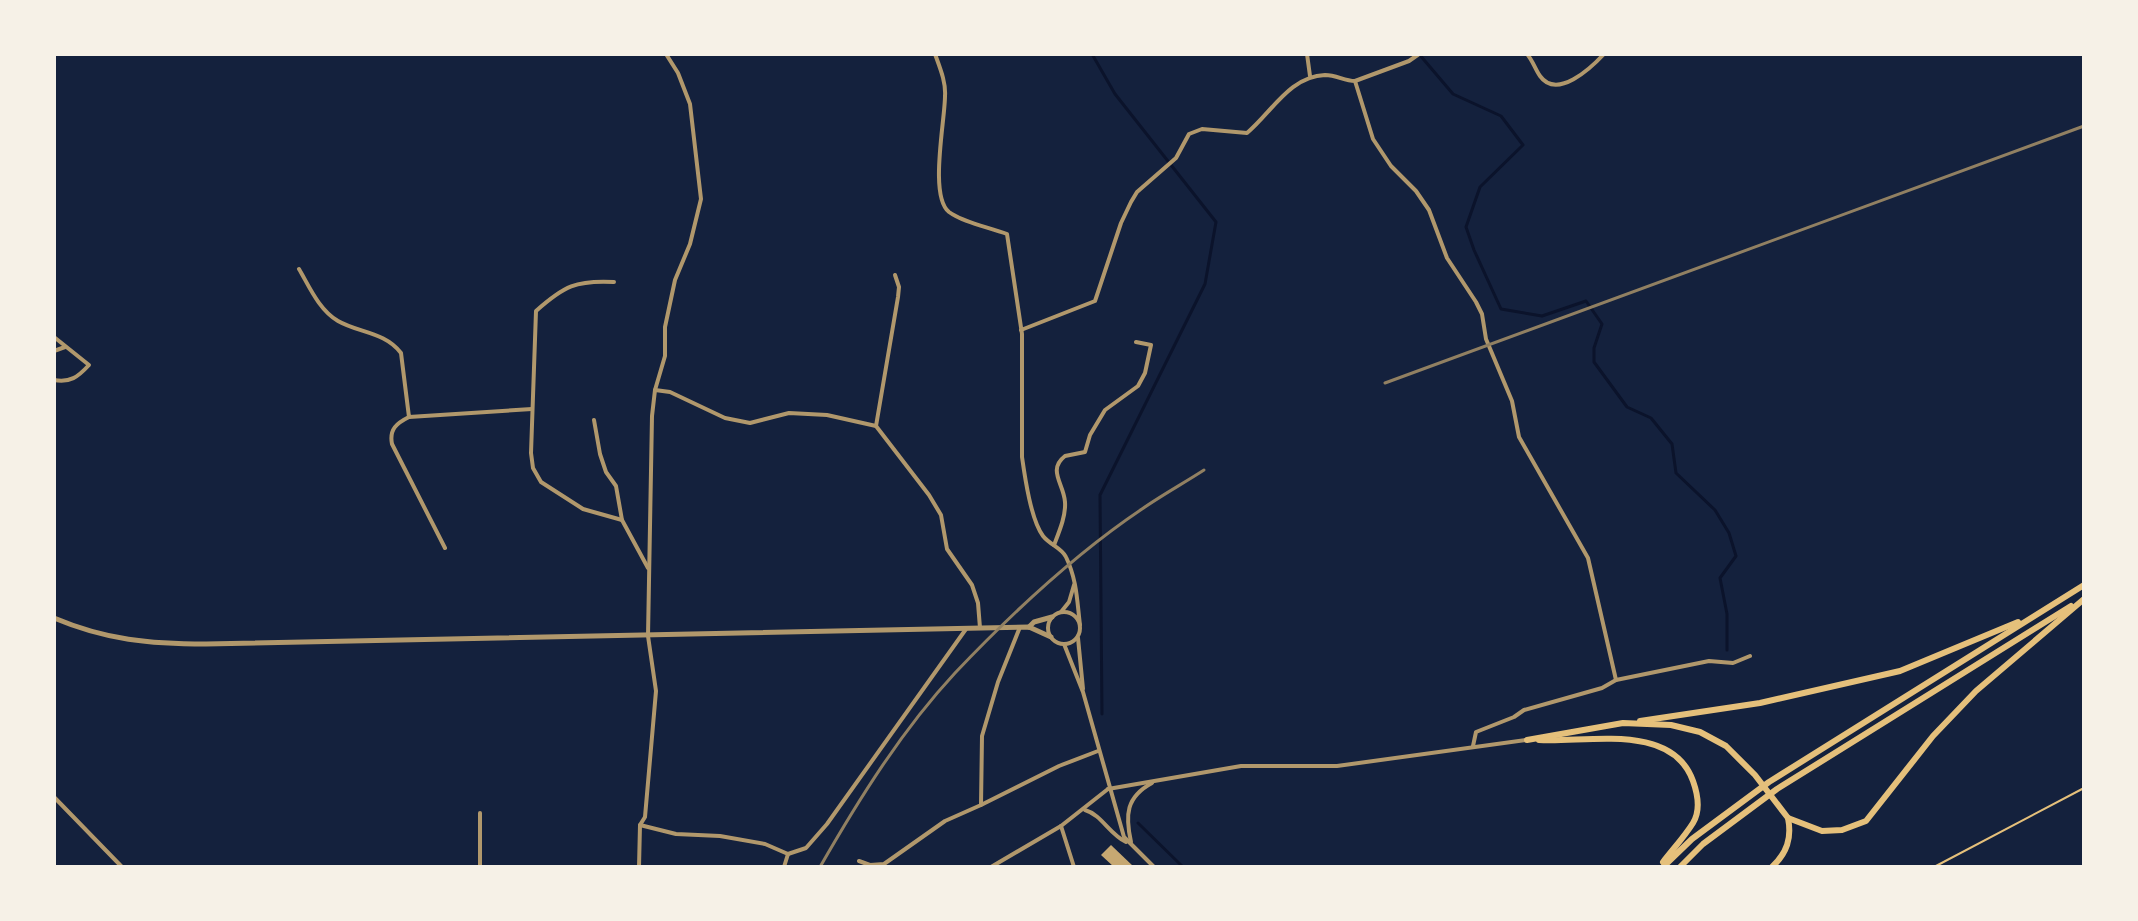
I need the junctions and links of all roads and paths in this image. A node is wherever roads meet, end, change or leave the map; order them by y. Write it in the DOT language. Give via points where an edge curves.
graph roads {
  1 [pos="666,54"];
  2 [pos="935,54"];
  3 [pos="1307,54"];
  4 [pos="1527,54"];
  5 [pos="1604,54"];
  6 [pos="1417,56"];
  7 [pos="1310,76"];
  8 [pos="1355,81"];
  9 [pos="299,269"];
  10 [pos="895,275"];
  11 [pos="614,282"];
  12 [pos="1021,330"];
  13 [pos="54,337"];
  14 [pos="1136,342"];
  15 [pos="65,347"];
  16 [pos="54,351"];
  17 [pos="54,380"];
  18 [pos="655,390"];
  19 [pos="532,409"];
  20 [pos="409,417"];
  21 [pos="594,420"];
  22 [pos="876,426"];
  23 [pos="622,520"];
  24 [pos="1054,545"];
  25 [pos="445,548"];
  26 [pos="649,570"];
  27 [pos="1075,579"];
  28 [pos="2084,585"];
  29 [pos="2084,598"];
  30 [pos="1060,612"];
  31 [pos="2039,613"];
  32 [pos="1052,617"];
  33 [pos="54,618"];
  34 [pos="1080,625"];
  35 [pos="1020,627"];
  36 [pos="1029,627"];
  37 [pos="980,628"];
  38 [pos="966,629"];
  39 [pos="648,636"];
  40 [pos="1077,636"];
  41 [pos="1051,637"];
  42 [pos="1064,644"];
  43 [pos="1750,656"];
  44 [pos="1616,680"];
  45 [pos="1083,692"];
  46 [pos="1623,723"];
  47 [pos="1527,740"];
  48 [pos="1473,746"];
  49 [pos="1098,751"];
  50 [pos="1157,780"];
  51 [pos="2084,788"];
  52 [pos="1108,789"];
  53 [pos="54,797"];
  54 [pos="981,805"];
  55 [pos="1085,810"];
  56 [pos="480,813"];
  57 [pos="1788,818"];
  58 [pos="640,825"];
  59 [pos="1061,826"];
  60 [pos="1131,845"];
  61 [pos="788,854"];
  62 [pos="859,861"];
  63 [pos="122,867"];
  64 [pos="480,867"];
  65 [pos="639,867"];
  66 [pos="784,867"];
  67 [pos="991,867"];
  68 [pos="1074,867"];
  69 [pos="1154,867"];
  70 [pos="1661,867"];
  71 [pos="1680,867"];
  72 [pos="1772,867"];
  73 [pos="1934,867"];
  1 -- 18 [label="street" via="690,104 701,199 675,280"];
  2 -- 12 [label="street" via="946,94 941,196 946,210 1007,234"];
  3 -- 7 [label="street"];
  4 -- 5 [label="street" via="1547,83 1558,84 1571,81"];
  6 -- 8 [label="street"];
  7 -- 8 [label="street"];
  7 -- 12 [label="street" via="1247,133 1189,134 1174,160 1131,202 1095,301"];
  8 -- 44 [label="street" via="1373,139 1429,210 1447,258 1482,314 1519,437 1588,558"];
  9 -- 20 [label="street" via="337,321 373,333 401,353"];
  10 -- 22 [label="street" via="898,297"];
  11 -- 19 [label="street" via="585,281 536,311"];
  12 -- 24 [label="street" via="1022,457 1043,536"];
  13 -- 15 [label="street"];
  14 -- 24 [label="street" via="1151,345 1138,386 1105,410 1085,452 1065,456 1057,466 1065,504"];
  15 -- 16 [label="street"];
  15 -- 17 [label="street" via="89,365 67,382"];
  18 -- 22 [label="street" via="750,423 789,413"];
  18 -- 26 [label="street"];
  19 -- 20 [label="street"];
  19 -- 23 [label="street" via="531,453 541,482 583,509"];
  20 -- 25 [label="street" via="393,428 392,444"];
  21 -- 23 [label="street"];
  22 -- 37 [label="street" via="941,515 947,549 972,585"];
  23 -- 26 [label="street"];
  24 -- 27 [label="street" via="1065,553"];
  26 -- 39 [label="street"];
  27 -- 30 [label="street" via="1074,591"];
  27 -- 34 [label="street"];
  28 -- 31 [label="main road"];
  29 -- 57 [label="main road" via="1976,691 1866,821 1822,831"];
  29 -- 71 [label="main road" via="1777,789"];
  30 -- 32 [label="street"];
  30 -- 34 [label="street" via="1071,613"];
  31 -- 46 [label="main road" via="1900,671 1760,703"];
  31 -- 70 [label="main road" via="1769,782"];
  32 -- 36 [label="street"];
  32 -- 41 [label="street"];
  33 -- 39 [label="street" via="81,630 146,643"];
  34 -- 40 [label="street"];
  35 -- 36 [label="street"];
  35 -- 37 [label="street"];
  35 -- 54 [label="street" via="982,736"];
  36 -- 41 [label="street"];
  37 -- 38 [label="street"];
  38 -- 39 [label="street"];
  38 -- 61 [label="street" via="827,824 806,848"];
  39 -- 58 [label="street" via="656,691 645,817"];
  40 -- 42 [label="street"];
  40 -- 45 [label="street"];
  41 -- 42 [label="street"];
  42 -- 45 [label="street"];
  43 -- 44 [label="street"];
  44 -- 48 [label="street" via="1476,732"];
  45 -- 49 [label="street"];
  46 -- 47 [label="main road"];
  46 -- 57 [label="main road" via="1671,725 1726,746"];
  47 -- 48 [label="street"];
  47 -- 70 [label="main road" via="1605,738 1657,744 1681,761 1698,794 1698,809"];
  48 -- 50 [label="street" via="1337,766 1241,766"];
  49 -- 52 [label="street"];
  49 -- 54 [label="street"];
  50 -- 52 [label="street"];
  50 -- 60 [label="street" via="1128,806"];
  51 -- 73 [label="path"];
  52 -- 55 [label="street"];
  52 -- 60 [label="street"];
  53 -- 63 [label="street"];
  54 -- 62 [label="street" via="945,821 884,864"];
  55 -- 59 [label="street"];
  55 -- 60 [label="street"];
  56 -- 64 [label="street"];
  57 -- 72 [label="main road" via="1791,834"];
  58 -- 61 [label="street" via="765,844"];
  58 -- 65 [label="street"];
  59 -- 67 [label="street"];
  59 -- 68 [label="street"];
  60 -- 69 [label="street"];
  61 -- 66 [label="street"];
}
